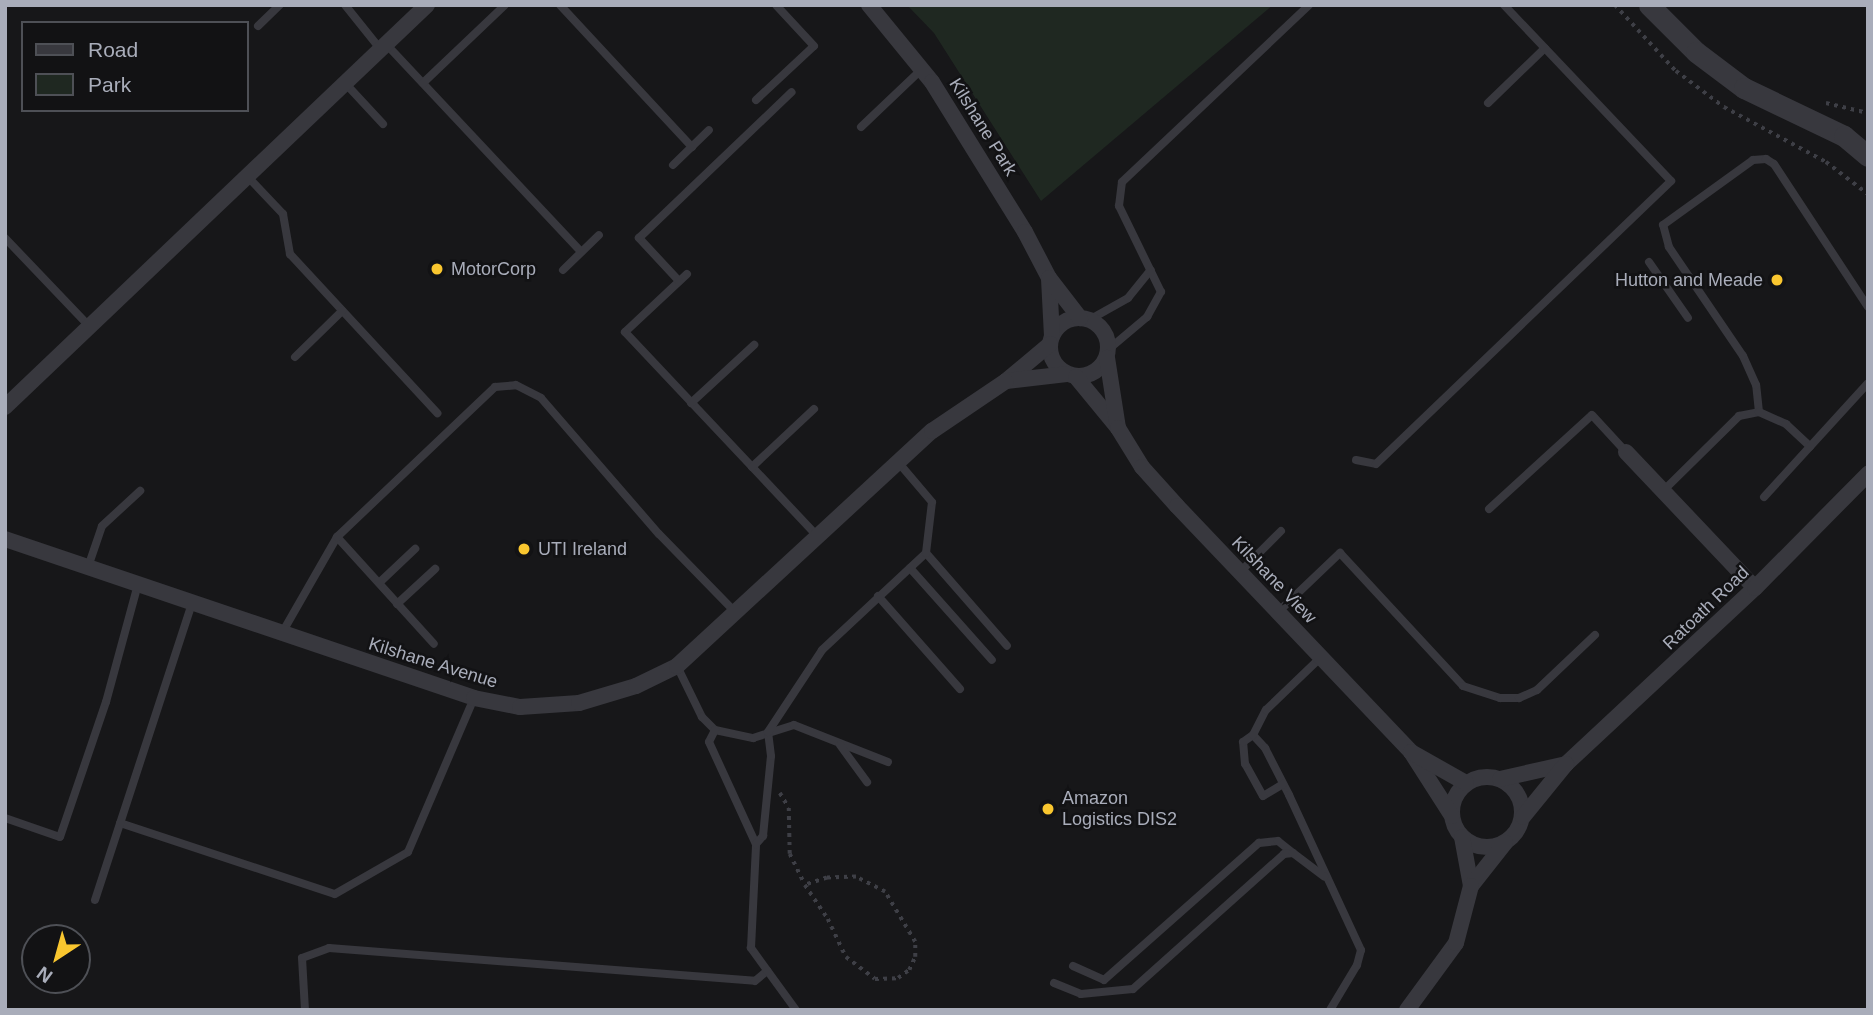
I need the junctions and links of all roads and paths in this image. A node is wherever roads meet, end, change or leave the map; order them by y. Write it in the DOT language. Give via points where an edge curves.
graph roads {
  1 [pos="280,5"];
  2 [pos="345,5"];
  3 [pos="427,5"];
  4 [pos="505,5"];
  5 [pos="560,5"];
  6 [pos="776,5"];
  7 [pos="869,5"];
  8 [pos="1308,5"];
  9 [pos="1504,5"];
  10 [pos="1649,5"];
  11 [pos="258,26"];
  12 [pos="384,47"];
  13 [pos="1545,48"];
  14 [pos="922,69"];
  15 [pos="345,83"];
  16 [pos="423,83"];
  17 [pos="792,92"];
  18 [pos="756,100"];
  19 [pos="1821,102"];
  20 [pos="1488,103"];
  21 [pos="1868,113"];
  22 [pos="383,124"];
  23 [pos="861,127"];
  24 [pos="709,130"];
  25 [pos="1844,136"];
  26 [pos="1868,137"];
  27 [pos="692,147"];
  28 [pos="1868,156"];
  29 [pos="673,165"];
  30 [pos="248,177"];
  31 [pos="598,235"];
  32 [pos="5,238"];
  33 [pos="581,252"];
  34 [pos="1649,261"];
  35 [pos="563,270"];
  36 [pos="1151,270"];
  37 [pos="687,274"];
  38 [pos="1049,278"];
  39 [pos="679,281"];
  40 [pos="1868,307"];
  41 [pos="342,311"];
  42 [pos="1688,318"];
  43 [pos="1085,319"];
  44 [pos="89,327"];
  45 [pos="1051,340"];
  46 [pos="754,345"];
  47 [pos="1108,354"];
  48 [pos="295,357"];
  49 [pos="1072,375"];
  50 [pos="1006,381"];
  51 [pos="1868,383"];
  52 [pos="691,403"];
  53 [pos="5,407"];
  54 [pos="814,409"];
  55 [pos="1759,412"];
  56 [pos="437,413"];
  57 [pos="1118,428"];
  58 [pos="1810,446"];
  59 [pos="1626,452"];
  60 [pos="1356,460"];
  61 [pos="898,462"];
  62 [pos="752,467"];
  63 [pos="1868,474"];
  64 [pos="140,491"];
  65 [pos="1663,491"];
  66 [pos="1764,497"];
  67 [pos="1489,509"];
  68 [pos="1281,531"];
  69 [pos="337,537"];
  70 [pos="818,537"];
  71 [pos="5,539"];
  72 [pos="415,549"];
  73 [pos="926,553"];
  74 [pos="88,567"];
  75 [pos="910,568"];
  76 [pos="435,569"];
  77 [pos="1240,572"];
  78 [pos="379,583"];
  79 [pos="138,584"];
  80 [pos="1755,588"];
  81 [pos="878,596"];
  82 [pos="192,603"];
  83 [pos="397,604"];
  84 [pos="1278,612"];
  85 [pos="736,613"];
  86 [pos="281,634"];
  87 [pos="1595,635"];
  88 [pos="434,645"];
  89 [pos="1007,646"];
  90 [pos="1321,657"];
  91 [pos="992,660"];
  92 [pos="677,666"];
  93 [pos="960,689"];
  94 [pos="474,698"];
  95 [pos="715,730"];
  96 [pos="768,732"];
  97 [pos="1253,735"];
  98 [pos="838,743"];
  99 [pos="1411,752"];
  100 [pos="888,762"];
  101 [pos="1566,764"];
  102 [pos="1500,779"];
  103 [pos="867,782"];
  104 [pos="1466,783"];
  105 [pos="1283,784"];
  106 [pos="767,792"];
  107 [pos="1452,816"];
  108 [pos="1522,817"];
  109 [pos="5,818"];
  110 [pos="120,823"];
  111 [pos="1462,838"];
  112 [pos="1505,843"];
  113 [pos="756,844"];
  114 [pos="1293,852"];
  115 [pos="1324,876"];
  116 [pos="806,886"];
  117 [pos="1471,886"];
  118 [pos="95,900"];
  119 [pos="1073,966"];
  120 [pos="766,971"];
  121 [pos="1104,980"];
  122 [pos="1054,983"];
  123 [pos="1103,994"];
  124 [pos="305,1010"];
  125 [pos="796,1010"];
  126 [pos="1330,1010"];
  127 [pos="1407,1010"];
  1 -- 11 [label="lane"];
  2 -- 12 [label="lane"];
  3 -- 12 [label="street"];
  4 -- 16 [label="lane"];
  5 -- 27 [label="lane"];
  6 -- 18 [label="lane" via="814,46"];
  7 -- 14 [label="street, Kilshane Park"];
  8 -- 36 [label="lane" via="1122,182 1119,206"];
  9 -- 13 [label="lane"];
  10 -- 25 [label="street" via="1696,52 1744,88"];
  12 -- 15 [label="street"];
  12 -- 16 [label="lane"];
  13 -- 20 [label="lane"];
  13 -- 60 [label="lane" via="1671,181 1376,464"];
  14 -- 23 [label="lane"];
  14 -- 38 [label="street, Kilshane Park"];
  15 -- 22 [label="lane"];
  15 -- 30 [label="street"];
  16 -- 33 [label="lane"];
  17 -- 39 [label="lane" via="639,238"];
  19 -- 21 [label="path"];
  24 -- 27 [label="lane"];
  25 -- 26 [label="street"];
  25 -- 28 [label="street"];
  27 -- 29 [label="lane"];
  30 -- 41 [label="lane" via="283,214 290,254"];
  30 -- 44 [label="street"];
  31 -- 33 [label="lane"];
  32 -- 44 [label="lane"];
  33 -- 35 [label="lane"];
  34 -- 42 [label="lane"];
  36 -- 43 [label="lane" via="1128,298"];
  36 -- 47 [label="lane" via="1160,283 1156,304"];
  37 -- 39 [label="lane"];
  38 -- 43 [label="street, Kilshane Park"];
  38 -- 45 [label="street, Kilshane Park"];
  39 -- 52 [label="lane" via="625,332"];
  40 -- 55 [label="lane" via="1774,164 1766,159 1753,160 1663,225 1669,247 1743,356 1756,385"];
  41 -- 48 [label="lane"];
  41 -- 56 [label="lane"];
  43 -- 45 [label="street" via="1062,324"];
  43 -- 47 [label="street" via="1104,331"];
  44 -- 53 [label="street"];
  45 -- 49 [label="street" via="1054,361"];
  45 -- 50 [label="street, Kilshane Avenue"];
  46 -- 52 [label="lane"];
  47 -- 49 [label="street" via="1094,373"];
  47 -- 57 [label="street, Kilshane View"];
  49 -- 50 [label="street, Kilshane Avenue"];
  49 -- 57 [label="street, Kilshane View"];
  50 -- 61 [label="street, Kilshane Avenue" via="955,411"];
  51 -- 58 [label="lane"];
  52 -- 62 [label="lane"];
  54 -- 62 [label="lane"];
  55 -- 58 [label="lane" via="1786,424"];
  55 -- 65 [label="lane" via="1739,416"];
  57 -- 77 [label="street, Kilshane View" via="1142,467"];
  58 -- 66 [label="lane"];
  59 -- 65 [label="street"];
  59 -- 67 [label="lane" via="1591,415"];
  61 -- 70 [label="street, Kilshane Avenue"];
  61 -- 73 [label="lane" via="932,502"];
  62 -- 70 [label="lane"];
  63 -- 80 [label="street, Ratoath Road"];
  64 -- 74 [label="lane" via="102,526"];
  65 -- 80 [label="street"];
  68 -- 77 [label="lane"];
  69 -- 78 [label="lane"];
  69 -- 85 [label="lane" via="495,387 516,385 541,398 659,534"];
  69 -- 86 [label="lane" via="309,578"];
  70 -- 85 [label="street, Kilshane Avenue"];
  71 -- 74 [label="street, Kilshane Avenue"];
  72 -- 78 [label="lane"];
  73 -- 75 [label="lane"];
  73 -- 89 [label="lane"];
  74 -- 79 [label="street, Kilshane Avenue"];
  75 -- 81 [label="lane"];
  75 -- 91 [label="lane"];
  76 -- 83 [label="lane"];
  77 -- 84 [label="street, Kilshane View"];
  78 -- 83 [label="lane"];
  79 -- 82 [label="street, Kilshane Avenue"];
  79 -- 109 [label="lane" via="106,702 60,836"];
  80 -- 101 [label="street, Ratoath Road"];
  81 -- 93 [label="lane"];
  81 -- 96 [label="lane" via="822,650 779,708"];
  82 -- 86 [label="street, Kilshane Avenue"];
  82 -- 110 [label="lane"];
  83 -- 88 [label="lane"];
  84 -- 87 [label="lane" via="1340,553 1463,685 1500,698 1519,698 1537,690"];
  84 -- 90 [label="street, Kilshane View"];
  85 -- 92 [label="street, Kilshane Avenue"];
  86 -- 94 [label="street, Kilshane Avenue"];
  90 -- 97 [label="lane" via="1266,710"];
  90 -- 99 [label="street, Kilshane View"];
  92 -- 94 [label="street, Kilshane Avenue" via="636,686 579,703 520,707"];
  92 -- 95 [label="lane" via="702,717"];
  94 -- 110 [label="lane" via="408,852 335,894"];
  95 -- 96 [label="lane" via="753,738"];
  95 -- 113 [label="lane" via="709,742"];
  96 -- 98 [label="lane" via="794,725"];
  96 -- 106 [label="lane"];
  97 -- 105 [label="lane"];
  97 -- 105 [label="lane" via="1243,742 1242,754 1263,796"];
  98 -- 100 [label="lane"];
  98 -- 103 [label="lane"];
  99 -- 104 [label="street, Kilshane View"];
  99 -- 107 [label="street, Kilshane View"];
  101 -- 102 [label="street"];
  101 -- 108 [label="street, Ratoath Road"];
  102 -- 104 [label="street" via="1476,778"];
  102 -- 108 [label="street" via="1518,795"];
  104 -- 107 [label="street" via="1457,792"];
  105 -- 115 [label="lane" via="1318,853"];
  106 -- 113 [label="lane" via="763,836"];
  106 -- 116 [label="path" via="778,792 788,801 790,854"];
  107 -- 111 [label="street"];
  108 -- 112 [label="street"];
  110 -- 118 [label="lane"];
  111 -- 112 [label="street" via="1480,847"];
  111 -- 117 [label="street"];
  112 -- 117 [label="street"];
  113 -- 120 [label="lane" via="750,931 756,960"];
  114 -- 115 [label="lane"];
  114 -- 121 [label="lane" via="1278,841 1259,843"];
  114 -- 123 [label="lane" via="1275,860 1133,989"];
  115 -- 126 [label="lane" via="1361,950"];
  116 -- 116 [label="path" via="855,966 885,980 909,970 915,942 885,892 856,877 827,878"];
  117 -- 127 [label="street" via="1456,943"];
  119 -- 121 [label="lane"];
  120 -- 124 [label="lane" via="755,981 329,948 302,958"];
  120 -- 125 [label="lane"];
  121 -- 123 [label="lane"];
  122 -- 123 [label="lane" via="1081,995"];
}
